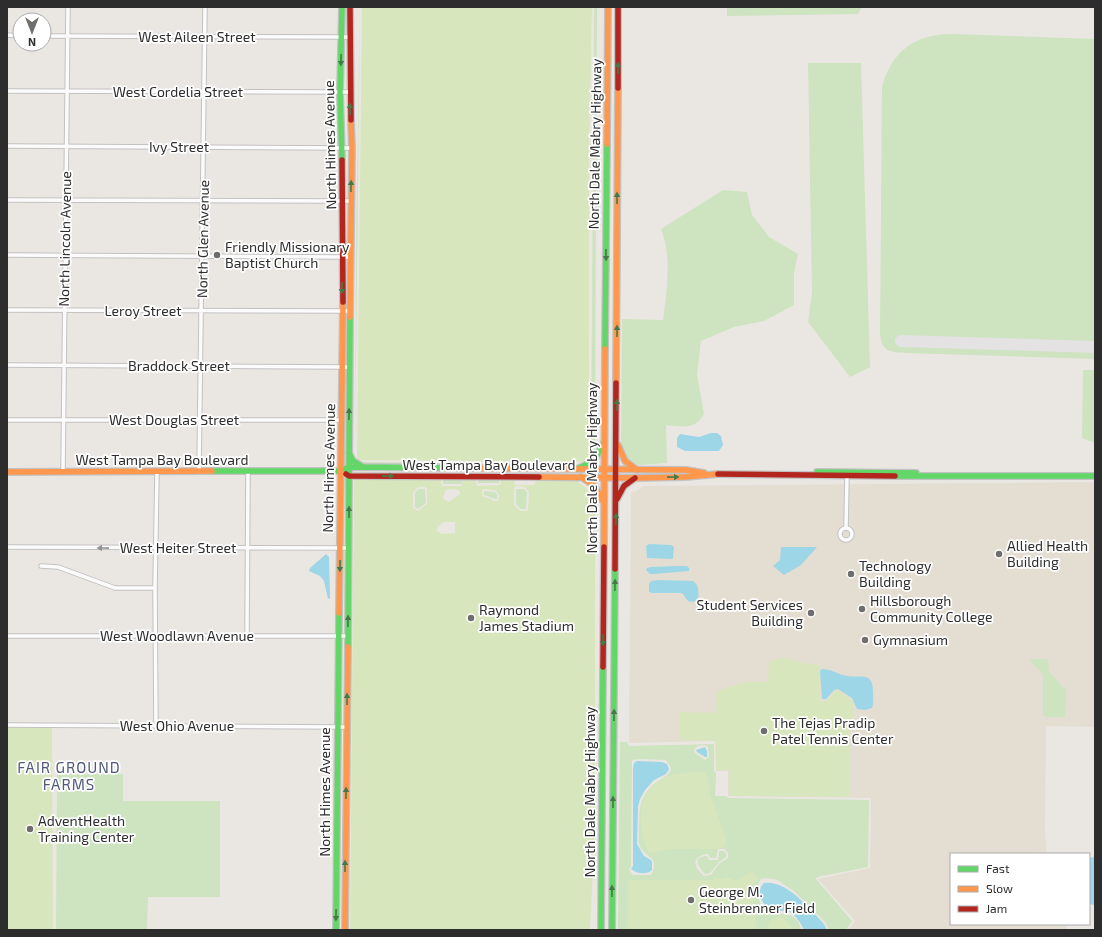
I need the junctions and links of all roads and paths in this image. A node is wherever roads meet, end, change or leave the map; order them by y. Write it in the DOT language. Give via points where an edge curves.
graph roads {
  1 [pos="68,7"];
  2 [pos="205,7"];
  3 [pos="342,7"];
  4 [pos="350,7"];
  5 [pos="608,7"];
  6 [pos="618,7"];
  7 [pos="52,36"];
  8 [pos="68,37"];
  9 [pos="205,37"];
  10 [pos="341,37"];
  11 [pos="350,38"];
  12 [pos="7,91"];
  13 [pos="67,91"];
  14 [pos="204,92"];
  15 [pos="340,92"];
  16 [pos="350,92"];
  17 [pos="7,146"];
  18 [pos="66,146"];
  19 [pos="204,147"];
  20 [pos="342,148"];
  21 [pos="352,148"];
  22 [pos="7,200"];
  23 [pos="66,201"];
  24 [pos="203,201"];
  25 [pos="343,201"];
  26 [pos="351,202"];
  27 [pos="343,234"];
  28 [pos="351,234"];
  29 [pos="606,236"];
  30 [pos="617,237"];
  31 [pos="7,255"];
  32 [pos="65,256"];
  33 [pos="202,256"];
  34 [pos="343,257"];
  35 [pos="351,257"];
  36 [pos="7,310"];
  37 [pos="64,310"];
  38 [pos="202,311"];
  39 [pos="342,311"];
  40 [pos="350,311"];
  41 [pos="7,365"];
  42 [pos="64,365"];
  43 [pos="201,366"];
  44 [pos="341,367"];
  45 [pos="350,367"];
  46 [pos="7,420"];
  47 [pos="63,420"];
  48 [pos="200,420"];
  49 [pos="341,420"];
  50 [pos="616,440"];
  51 [pos="604,442"];
  52 [pos="349,453"];
  53 [pos="349,467"];
  54 [pos="371,468"];
  55 [pos="404,468"];
  56 [pos="474,468"];
  57 [pos="523,468"];
  58 [pos="539,469"];
  59 [pos="577,469"];
  60 [pos="604,469"];
  61 [pos="616,469"];
  62 [pos="637,470"];
  63 [pos="340,471"];
  64 [pos="7,472"];
  65 [pos="63,472"];
  66 [pos="157,472"];
  67 [pos="199,472"];
  68 [pos="248,472"];
  69 [pos="711,474"];
  70 [pos="847,474"];
  71 [pos="349,476"];
  72 [pos="1095,476"];
  73 [pos="404,477"];
  74 [pos="475,477"];
  75 [pos="523,477"];
  76 [pos="539,477"];
  77 [pos="581,477"];
  78 [pos="604,477"];
  79 [pos="616,478"];
  80 [pos="635,478"];
  81 [pos="604,503"];
  82 [pos="616,503"];
  83 [pos="846,528"];
  84 [pos="7,547"];
  85 [pos="156,548"];
  86 [pos="248,548"];
  87 [pos="340,548"];
  88 [pos="348,548"];
  89 [pos="41,566"];
  90 [pos="155,588"];
  91 [pos="7,636"];
  92 [pos="156,636"];
  93 [pos="247,636"];
  94 [pos="339,636"];
  95 [pos="347,636"];
  96 [pos="7,725"];
  97 [pos="156,726"];
  98 [pos="338,727"];
  99 [pos="347,727"];
  100 [pos="602,754"];
  101 [pos="613,754"];
  102 [pos="337,832"];
  103 [pos="345,832"];
  104 [pos="336,930"];
  105 [pos="345,930"];
  106 [pos="601,930"];
  107 [pos="612,930"];
  1 -- 8 [label="street, North Lincoln Avenue"];
  2 -- 9 [label="street, North Glen Avenue"];
  3 -- 10 [label="street, North Himes Avenue"];
  4 -- 11 [label="street, North Himes Avenue"];
  5 -- 29 [label="street, North Dale Mabry Highway"];
  30 -- 6 [label="street, North Dale Mabry Highway, one-way"];
  7 -- 8 [label="street, West Aileen Street"];
  8 -- 9 [label="street, West Aileen Street"];
  8 -- 13 [label="street, North Lincoln Avenue"];
  9 -- 10 [label="street, West Aileen Street"];
  9 -- 14 [label="street, North Glen Avenue"];
  10 -- 11 [label="street, West Aileen Street"];
  10 -- 15 [label="street, North Himes Avenue, one-way"];
  11 -- 16 [label="street, North Himes Avenue"];
  12 -- 13 [label="street, West Cordelia Street"];
  13 -- 14 [label="street, West Cordelia Street"];
  13 -- 18 [label="street, North Lincoln Avenue"];
  14 -- 15 [label="street, West Cordelia Street"];
  14 -- 19 [label="street, North Glen Avenue"];
  15 -- 16 [label="street, West Cordelia Street"];
  15 -- 20 [label="street, North Himes Avenue"];
  21 -- 16 [label="street, North Himes Avenue, one-way"];
  17 -- 18 [label="street, Ivy Street"];
  18 -- 19 [label="street, Ivy Street"];
  18 -- 23 [label="street, North Lincoln Avenue"];
  19 -- 20 [label="street, Ivy Street"];
  19 -- 24 [label="street, North Glen Avenue"];
  20 -- 21 [label="street, Ivy Street"];
  20 -- 25 [label="street, North Himes Avenue"];
  26 -- 21 [label="street, North Himes Avenue, one-way"];
  22 -- 23 [label="street"];
  23 -- 24 [label="street"];
  23 -- 32 [label="street, North Lincoln Avenue"];
  24 -- 25 [label="street"];
  24 -- 33 [label="street, North Glen Avenue"];
  25 -- 26 [label="street"];
  25 -- 27 [label="street, North Himes Avenue"];
  26 -- 28 [label="street, North Himes Avenue"];
  27 -- 28 [label="street"];
  27 -- 34 [label="street, North Himes Avenue"];
  28 -- 35 [label="street, North Himes Avenue"];
  29 -- 30 [label="street"];
  29 -- 51 [label="street, North Dale Mabry Highway, one-way"];
  50 -- 30 [label="street, North Dale Mabry Highway, one-way"];
  31 -- 32 [label="street"];
  32 -- 33 [label="street"];
  32 -- 37 [label="street, North Lincoln Avenue"];
  33 -- 34 [label="street"];
  33 -- 38 [label="street, North Glen Avenue"];
  34 -- 35 [label="street"];
  34 -- 39 [label="street, North Himes Avenue, one-way"];
  35 -- 40 [label="street, North Himes Avenue"];
  36 -- 37 [label="street, Leroy Street"];
  37 -- 38 [label="street, Leroy Street"];
  37 -- 42 [label="street, North Lincoln Avenue"];
  38 -- 39 [label="street, Leroy Street"];
  38 -- 43 [label="street, North Glen Avenue"];
  39 -- 40 [label="street, Leroy Street"];
  39 -- 44 [label="street, North Himes Avenue"];
  40 -- 45 [label="street, North Himes Avenue"];
  41 -- 42 [label="street, Braddock Street"];
  42 -- 43 [label="street, Braddock Street"];
  42 -- 47 [label="street, North Lincoln Avenue"];
  43 -- 44 [label="street, Braddock Street"];
  43 -- 48 [label="street, North Glen Avenue"];
  44 -- 45 [label="street, Braddock Street"];
  44 -- 49 [label="street, North Himes Avenue"];
  52 -- 45 [label="street, North Himes Avenue, one-way"];
  46 -- 47 [label="street, West Douglas Street"];
  47 -- 48 [label="street, West Douglas Street"];
  47 -- 65 [label="street, North Lincoln Avenue"];
  48 -- 49 [label="street, West Douglas Street"];
  48 -- 67 [label="street, North Glen Avenue"];
  49 -- 63 [label="street, North Himes Avenue"];
  50 -- 61 [label="street, North Dale Mabry Highway"];
  50 -- 62 [label="street" via="625,461"];
  51 -- 59 [label="street" via="594,461"];
  51 -- 60 [label="street, North Dale Mabry Highway"];
  52 -- 53 [label="street, North Himes Avenue"];
  52 -- 54 [label="street" via="358,464"];
  53 -- 54 [label="street, West Tampa Bay Boulevard"];
  53 -- 63 [label="street, West Tampa Bay Boulevard"];
  53 -- 71 [label="street, North Himes Avenue"];
  54 -- 55 [label="street, West Tampa Bay Boulevard"];
  55 -- 56 [label="street, West Tampa Bay Boulevard"];
  55 -- 73 [label="street"];
  56 -- 57 [label="street, West Tampa Bay Boulevard"];
  56 -- 74 [label="street"];
  57 -- 58 [label="street, West Tampa Bay Boulevard"];
  57 -- 75 [label="street"];
  58 -- 59 [label="street, West Tampa Bay Boulevard"];
  58 -- 76 [label="street"];
  59 -- 60 [label="street, West Tampa Bay Boulevard"];
  60 -- 61 [label="street, West Tampa Bay Boulevard"];
  60 -- 78 [label="street, North Dale Mabry Highway"];
  61 -- 62 [label="street, West Tampa Bay Boulevard"];
  61 -- 79 [label="street, North Dale Mabry Highway"];
  62 -- 69 [label="street, West Tampa Bay Boulevard" via="686,470"];
  63 -- 68 [label="street, West Tampa Bay Boulevard"];
  63 -- 71 [label="street, West Tampa Bay Boulevard"];
  63 -- 87 [label="street, North Himes Avenue"];
  64 -- 65 [label="street, West Tampa Bay Boulevard"];
  65 -- 66 [label="street, West Tampa Bay Boulevard"];
  66 -- 67 [label="street, West Tampa Bay Boulevard"];
  66 -- 85 [label="street"];
  67 -- 68 [label="street, West Tampa Bay Boulevard"];
  68 -- 86 [label="street"];
  69 -- 70 [label="street, West Tampa Bay Boulevard"];
  80 -- 69 [label="street, West Tampa Bay Boulevard, one-way"];
  70 -- 72 [label="street, West Tampa Bay Boulevard"];
  70 -- 83 [label="street"];
  71 -- 73 [label="street, West Tampa Bay Boulevard, one-way"];
  88 -- 71 [label="street, North Himes Avenue, one-way"];
  73 -- 74 [label="street, West Tampa Bay Boulevard"];
  74 -- 75 [label="street, West Tampa Bay Boulevard"];
  75 -- 76 [label="street, West Tampa Bay Boulevard"];
  76 -- 77 [label="street, West Tampa Bay Boulevard"];
  77 -- 78 [label="street, West Tampa Bay Boulevard"];
  77 -- 81 [label="street" via="595,486"];
  78 -- 79 [label="street, West Tampa Bay Boulevard"];
  78 -- 81 [label="street, North Dale Mabry Highway"];
  79 -- 80 [label="street, West Tampa Bay Boulevard"];
  79 -- 82 [label="street, North Dale Mabry Highway"];
  80 -- 82 [label="street" via="624,486"];
  81 -- 100 [label="street, North Dale Mabry Highway, one-way"];
  101 -- 82 [label="street, North Dale Mabry Highway, one-way"];
  85 -- 84 [label="street, West Heiter Street, one-way"];
  85 -- 86 [label="street, West Heiter Street"];
  85 -- 90 [label="street"];
  86 -- 87 [label="street, West Heiter Street"];
  86 -- 93 [label="street"];
  87 -- 88 [label="street, West Heiter Street"];
  87 -- 94 [label="street, North Himes Avenue, one-way"];
  95 -- 88 [label="street, North Himes Avenue, one-way"];
  89 -- 90 [label="street" via="58,567 115,588"];
  90 -- 92 [label="street"];
  91 -- 92 [label="street, West Woodlawn Avenue"];
  92 -- 93 [label="street, West Woodlawn Avenue"];
  92 -- 97 [label="street"];
  93 -- 94 [label="street, West Woodlawn Avenue"];
  94 -- 95 [label="street, West Woodlawn Avenue"];
  94 -- 98 [label="street, North Himes Avenue"];
  99 -- 95 [label="street, North Himes Avenue, one-way"];
  96 -- 97 [label="street, West Ohio Avenue"];
  97 -- 98 [label="street, West Ohio Avenue"];
  98 -- 99 [label="street, West Ohio Avenue"];
  98 -- 102 [label="street, North Himes Avenue"];
  103 -- 99 [label="street, North Himes Avenue, one-way"];
  100 -- 101 [label="street"];
  100 -- 106 [label="street, North Dale Mabry Highway"];
  107 -- 101 [label="street, North Dale Mabry Highway, one-way"];
  102 -- 103 [label="street"];
  102 -- 104 [label="street, North Himes Avenue, one-way"];
  105 -- 103 [label="street, North Himes Avenue, one-way"];
}
